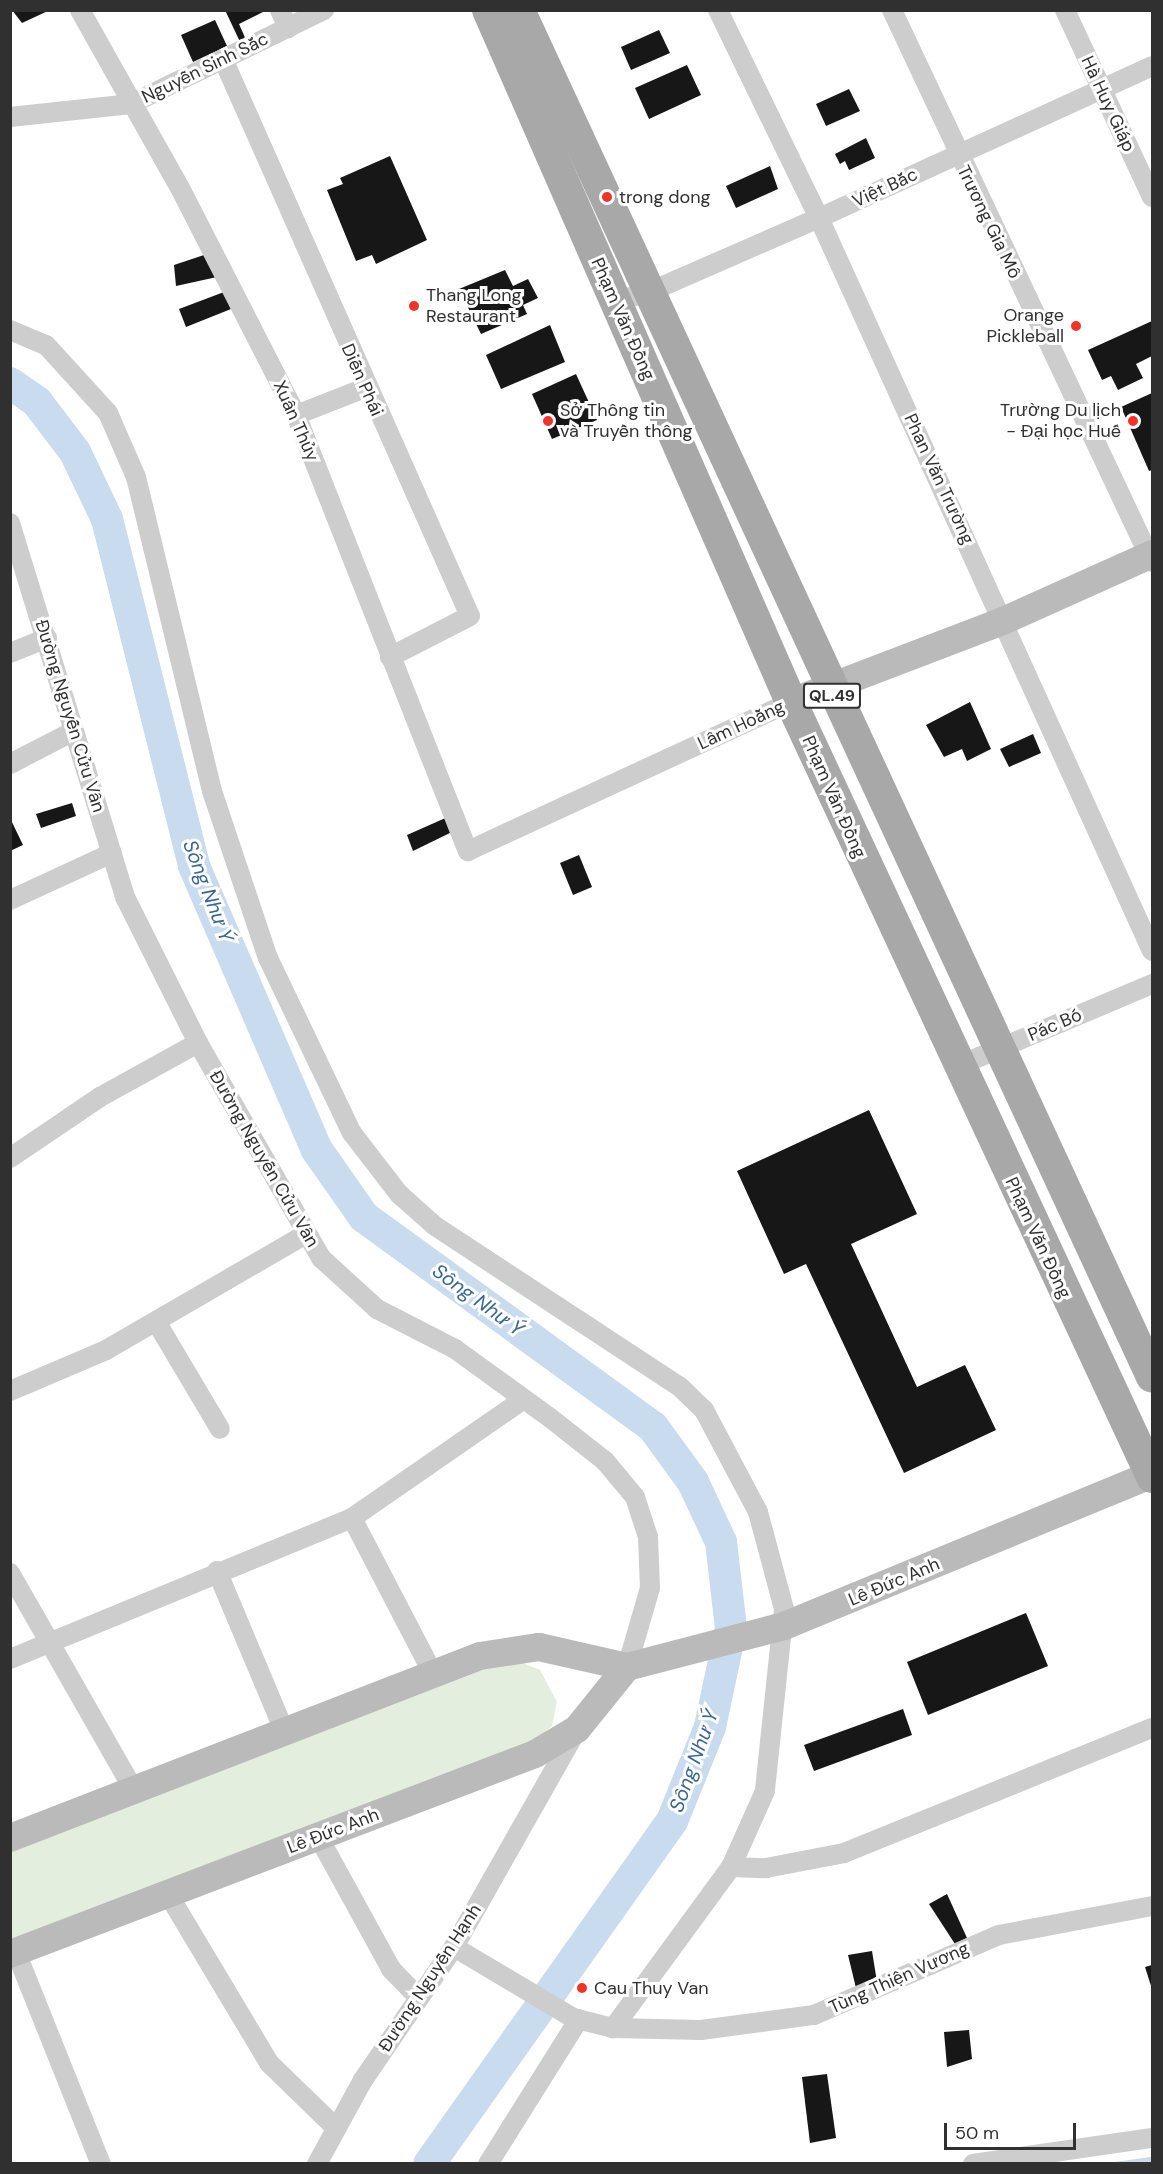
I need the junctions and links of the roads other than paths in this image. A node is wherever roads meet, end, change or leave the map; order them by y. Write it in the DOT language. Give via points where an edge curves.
graph roads {
  1 [pos="80,10"];
  2 [pos="324,10"];
  3 [pos="488,10"];
  4 [pos="519,10"];
  5 [pos="718,10"];
  6 [pos="892,10"];
  7 [pos="1065,10"];
  8 [pos="284,19"];
  9 [pos="223,59"];
  10 [pos="1152,66"];
  11 [pos="1101,90"];
  12 [pos="131,104"];
  13 [pos="10,117"];
  14 [pos="957,155"];
  15 [pos="1152,197"];
  16 [pos="819,218"];
  17 [pos="647,293"];
  18 [pos="615,301"];
  19 [pos="10,330"];
  20 [pos="365,388"];
  21 [pos="296,415"];
  22 [pos="10,524"];
  23 [pos="1151,557"];
  24 [pos="1004,621"];
  25 [pos="47,638"];
  26 [pos="10,653"];
  27 [pos="390,657"];
  28 [pos="828,687"];
  29 [pos="791,702"];
  30 [pos="72,732"];
  31 [pos="10,764"];
  32 [pos="468,851"];
  33 [pos="112,853"];
  34 [pos="10,900"];
  35 [pos="1152,951"];
  36 [pos="1152,984"];
  37 [pos="198,1043"];
  38 [pos="997,1050"];
  39 [pos="958,1066"];
  40 [pos="10,1158"];
  41 [pos="306,1234"];
  42 [pos="157,1323"];
  43 [pos="1152,1377"];
  44 [pos="10,1391"];
  45 [pos="524,1399"];
  46 [pos="220,1429"];
  47 [pos="1152,1475"];
  48 [pos="352,1518"];
  49 [pos="218,1571"];
  50 [pos="10,1573"];
  51 [pos="773,1630"];
  52 [pos="52,1639"];
  53 [pos="10,1659"];
  54 [pos="627,1667"];
  55 [pos="432,1672"];
  56 [pos="1152,1728"];
  57 [pos="284,1730"];
  58 [pos="577,1730"];
  59 [pos="134,1790"];
  60 [pos="318,1836"];
  61 [pos="10,1838"];
  62 [pos="731,1867"];
  63 [pos="168,1894"];
  64 [pos="1152,1906"];
  65 [pos="454,1947"];
  66 [pos="13,1953"];
  67 [pos="417,1996"];
  68 [pos="576,2018"];
  69 [pos="613,2028"];
  70 [pos="336,2128"];
  71 [pos="1152,2138"];
  72 [pos="101,2163"];
  73 [pos="317,2163"];
  74 [pos="488,2163"];
  75 [pos="973,2163"];
  1 -- 12 [label="street, Xuân Thủy"];
  2 -- 8 [label="street, Nguyễn Sinh Sắc"];
  3 -- 18 [label="main road, Phạm Văn Đồng / QL.49"];
  4 -- 17 [label="main road, Phạm Văn Đồng / QL.49"];
  5 -- 16 [label="street, Phan Văn Trường"];
  6 -- 14 [label="street, Trương Gia Mô"];
  7 -- 11 [label="street, Hà Huy Giáp"];
  8 -- 9 [label="street, Nguyễn Sinh Sắc"];
  9 -- 12 [label="street, Nguyễn Sinh Sắc"];
  9 -- 20 [label="street, Diễn Phái"];
  10 -- 11 [label="street, Việt Bắc"];
  11 -- 14 [label="street, Việt Bắc"];
  11 -- 15 [label="street, Hà Huy Giáp"];
  12 -- 13 [label="street, Nguyễn Sinh Sắc"];
  12 -- 21 [label="street, Xuân Thủy"];
  14 -- 16 [label="street, Việt Bắc"];
  14 -- 23 [label="street, Trương Gia Mô"];
  16 -- 17 [label="street, Việt Bắc"];
  16 -- 24 [label="street, Phan Văn Trường"];
  17 -- 18 [label="street, Việt Bắc"];
  17 -- 28 [label="main road, Phạm Văn Đồng / QL.49"];
  18 -- 29 [label="main road, Phạm Văn Đồng / QL.49"];
  19 -- 51 [label="street" via="46,345 108,413 136,477 212,791 268,958 352,1133 399,1194 435,1226 658,1370 704,1410 758,1512"];
  20 -- 21 [label="street"];
  20 -- 27 [label="street, Diễn Phái" via="470,616"];
  21 -- 27 [label="street, Xuân Thủy"];
  22 -- 25 [label="street, Đường Nguyễn Cửu Vân"];
  23 -- 24 [label="street, Lâm Hoằng"];
  24 -- 28 [label="street, Lâm Hoằng"];
  24 -- 35 [label="street, Phan Văn Trường"];
  25 -- 26 [label="street"];
  25 -- 30 [label="street, Đường Nguyễn Cửu Vân"];
  27 -- 32 [label="street, Xuân Thủy"];
  28 -- 29 [label="street, Lâm Hoằng"];
  28 -- 38 [label="main road, Phạm Văn Đồng / QL.49"];
  29 -- 32 [label="street, Lâm Hoằng"];
  29 -- 39 [label="main road, Phạm Văn Đồng / QL.49"];
  30 -- 31 [label="street"];
  30 -- 33 [label="street, Đường Nguyễn Cửu Vân"];
  33 -- 34 [label="street"];
  33 -- 37 [label="street, Đường Nguyễn Cửu Vân" via="126,899"];
  36 -- 38 [label="street, Pác Bó"];
  37 -- 40 [label="street" via="99,1097"];
  37 -- 41 [label="street, Đường Nguyễn Cửu Vân"];
  38 -- 39 [label="street, Pác Bó"];
  38 -- 43 [label="main road, Phạm Văn Đồng / QL.49"];
  39 -- 47 [label="main road, Phạm Văn Đồng / QL.49"];
  41 -- 42 [label="street"];
  41 -- 45 [label="street, Đường Nguyễn Cửu Vân" via="321,1258 376,1309 455,1349"];
  42 -- 44 [label="street"];
  42 -- 46 [label="street"];
  45 -- 48 [label="street"];
  45 -- 54 [label="street, Đường Nguyễn Cửu Vân" via="605,1461 635,1497 648,1537 650,1588"];
  47 -- 51 [label="street, Lê Đức Anh"];
  48 -- 49 [label="street"];
  48 -- 55 [label="street"];
  49 -- 52 [label="street"];
  49 -- 57 [label="street"];
  50 -- 52 [label="street"];
  51 -- 54 [label="street, Lê Đức Anh"];
  51 -- 62 [label="street" via="770,1772 759,1814"];
  52 -- 53 [label="street"];
  52 -- 59 [label="street"];
  54 -- 55 [label="street, Lê Đức Anh" via="539,1647 480,1656"];
  54 -- 58 [label="street, Lê Đức Anh"];
  55 -- 57 [label="street, Lê Đức Anh"];
  56 -- 62 [label="street" via="844,1853 766,1868"];
  57 -- 59 [label="street, Lê Đức Anh"];
  58 -- 60 [label="street, Lê Đức Anh" via="534,1754"];
  58 -- 65 [label="street, Đường Nguyễn Hạnh"];
  59 -- 61 [label="street, Lê Đức Anh"];
  60 -- 63 [label="street, Lê Đức Anh"];
  60 -- 67 [label="street" via="391,1969"];
  62 -- 69 [label="street"];
  63 -- 66 [label="street, Lê Đức Anh"];
  63 -- 70 [label="street" via="269,2063"];
  64 -- 69 [label="street, Tùng Thiện Vương" via="999,1935 814,2014 701,2030"];
  65 -- 67 [label="street, Đường Nguyễn Hạnh"];
  65 -- 68 [label="street, Tùng Thiện Vương"];
  66 -- 72 [label="street"];
  67 -- 70 [label="street, Đường Nguyễn Hạnh"];
  68 -- 69 [label="street, Tùng Thiện Vương"];
  68 -- 74 [label="street"];
  70 -- 73 [label="street, Đường Nguyễn Hạnh"];
  71 -- 75 [label="street"];
}
